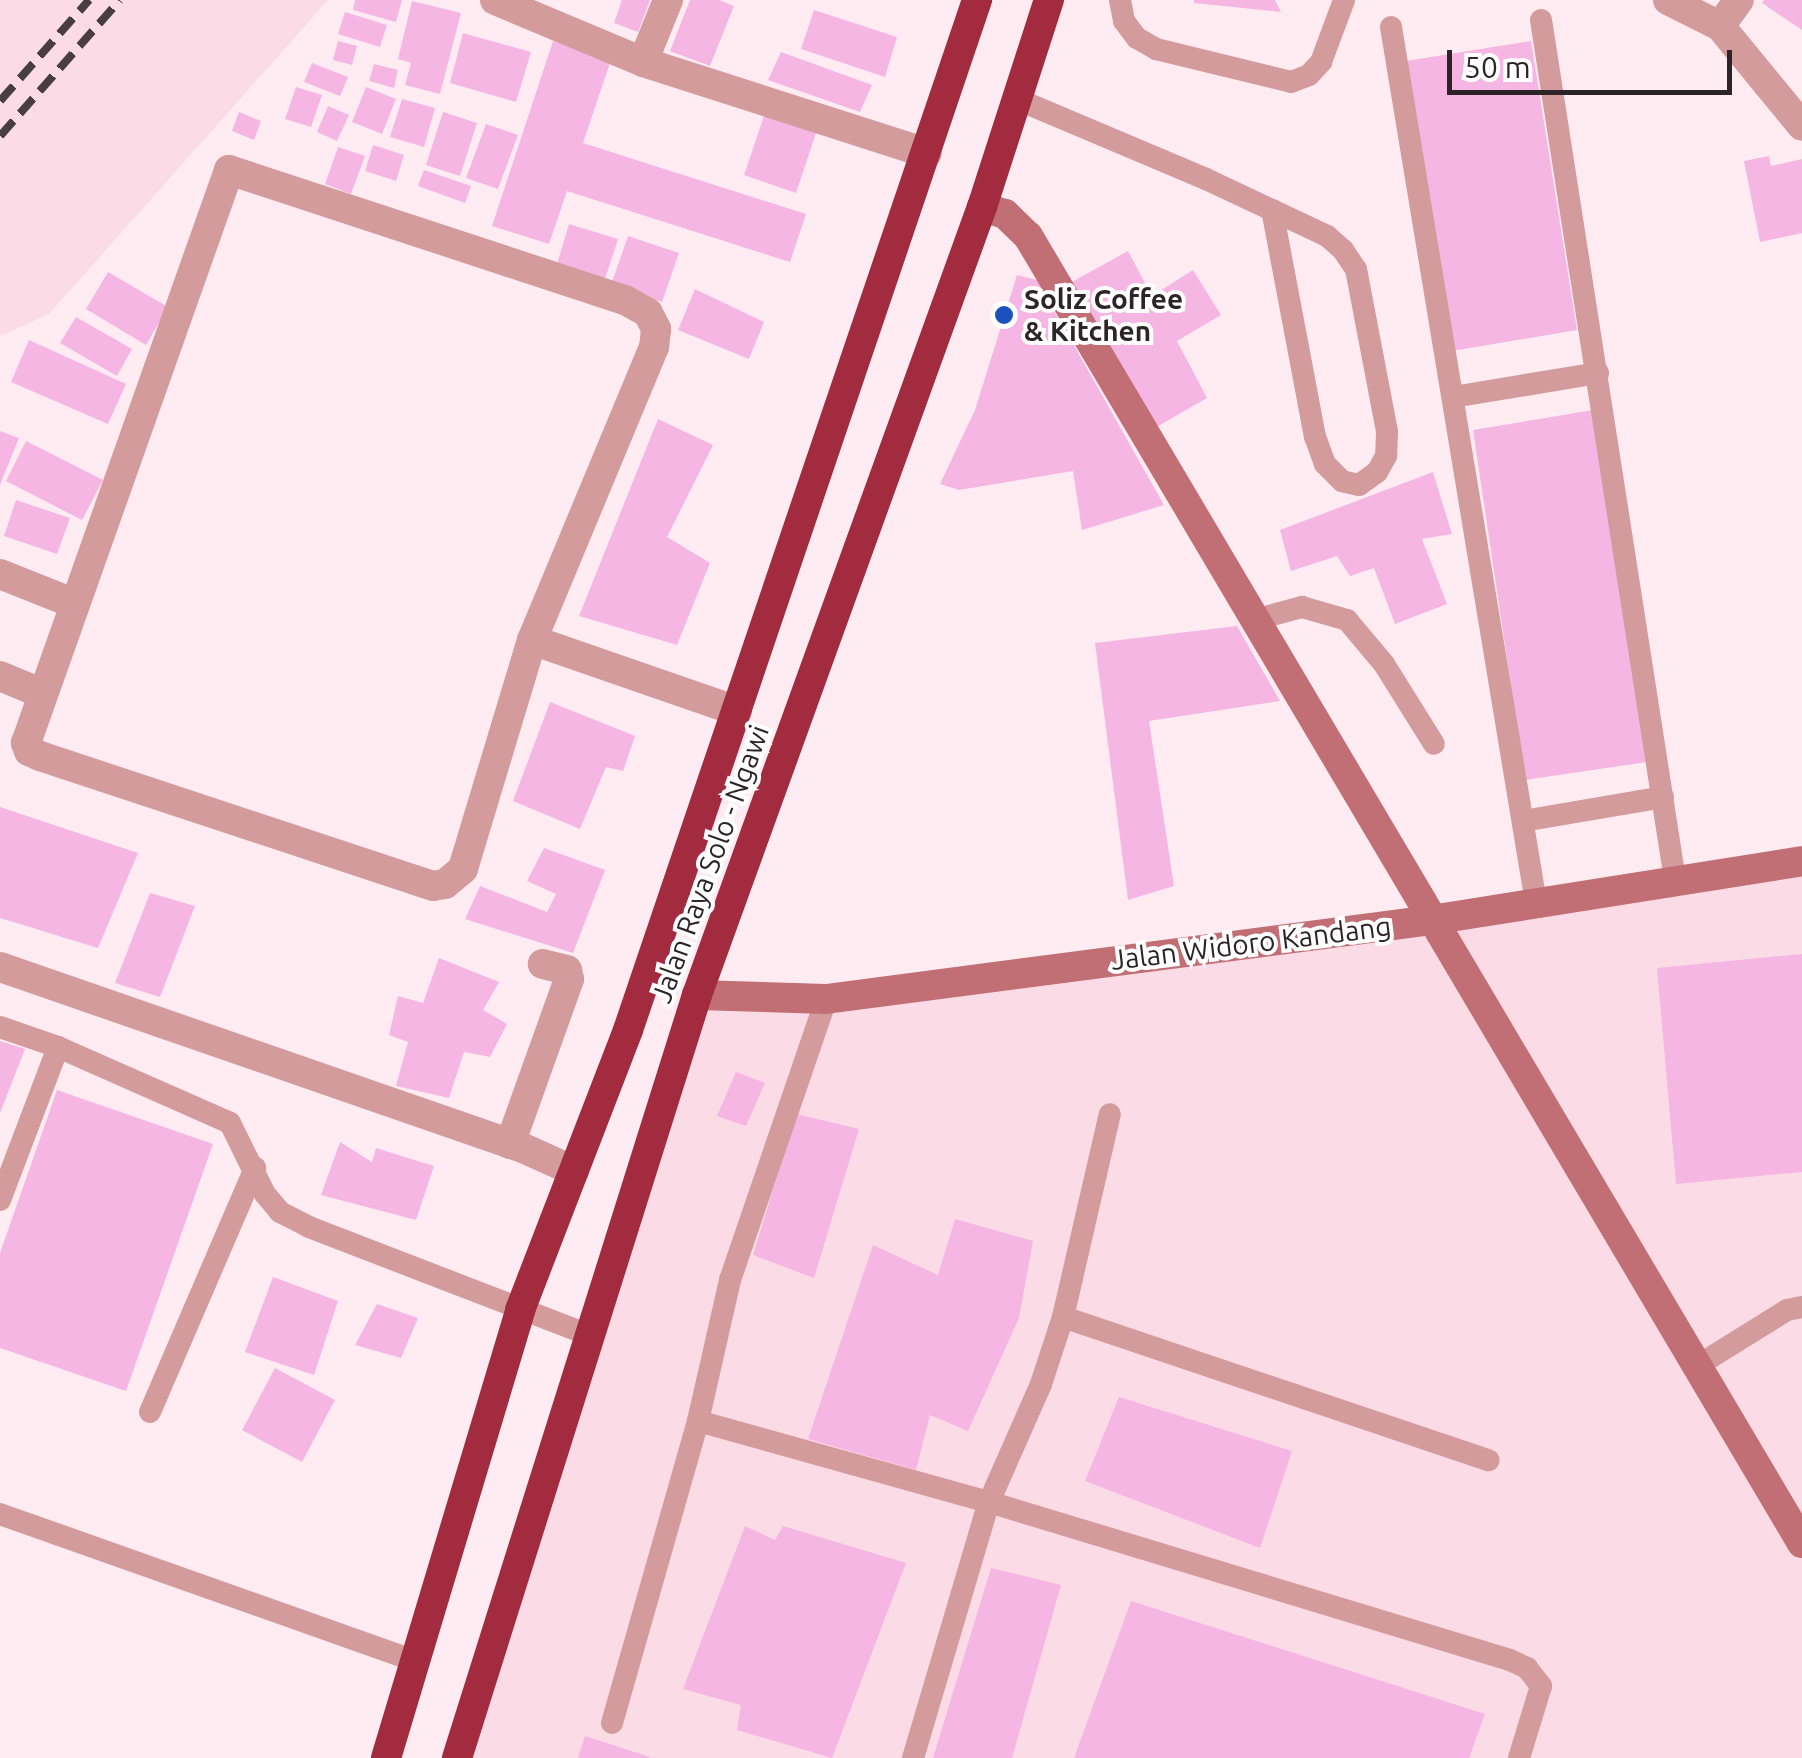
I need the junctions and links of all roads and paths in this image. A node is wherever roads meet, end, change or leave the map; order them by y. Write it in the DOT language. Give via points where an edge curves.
graph roads {
  1 [pos="494,0"];
  2 [pos="668,0"];
  3 [pos="978,0"];
  4 [pos="1049,0"];
  5 [pos="1120,0"];
  6 [pos="1344,0"];
  7 [pos="1668,0"];
  8 [pos="1739,0"];
  9 [pos="1541,20"];
  10 [pos="1720,26"];
  11 [pos="1391,27"];
  12 [pos="643,62"];
  13 [pos="1018,100"];
  14 [pos="1802,126"];
  15 [pos="927,153"];
  16 [pos="982,207"];
  17 [pos="1272,210"];
  18 [pos="1598,372"];
  19 [pos="1452,397"];
  20 [pos="0,574"];
  21 [pos="73,603"];
  22 [pos="1254,620"];
  23 [pos="532,640"];
  24 [pos="0,676"];
  25 [pos="41,693"];
  26 [pos="737,711"];
  27 [pos="1434,744"];
  28 [pos="1663,797"];
  29 [pos="1523,821"];
  30 [pos="1802,861"];
  31 [pos="1675,880"];
  32 [pos="1536,903"];
  33 [pos="1431,920"];
  34 [pos="544,964"];
  35 [pos="0,968"];
  36 [pos="697,995"];
  37 [pos="826,999"];
  38 [pos="0,1027"];
  39 [pos="58,1046"];
  40 [pos="1110,1114"];
  41 [pos="510,1144"];
  42 [pos="254,1168"];
  43 [pos="574,1171"];
  44 [pos="0,1200"];
  45 [pos="1802,1307"];
  46 [pos="520,1310"];
  47 [pos="1062,1317"];
  48 [pos="587,1334"];
  49 [pos="1697,1366"];
  50 [pos="150,1412"];
  51 [pos="698,1421"];
  52 [pos="1489,1460"];
  53 [pos="989,1502"];
  54 [pos="0,1514"];
  55 [pos="1802,1542"];
  56 [pos="416,1661"];
  57 [pos="612,1724"];
  58 [pos="386,1758"];
  59 [pos="457,1758"];
  60 [pos="913,1758"];
  61 [pos="1520,1758"];
  1 -- 12 [label="street"];
  2 -- 12 [label="street"];
  3 -- 15 [label="highway, Jalan Raya Solo - Ngawi"];
  4 -- 13 [label="highway, Jalan Raya Solo - Ngawi"];
  5 -- 6 [label="lane" via="1124,21 1156,49 1291,82 1321,62"];
  7 -- 10 [label="street"];
  8 -- 10 [label="street"];
  9 -- 18 [label="lane"];
  10 -- 14 [label="street"];
  11 -- 19 [label="lane"];
  12 -- 15 [label="street"];
  13 -- 16 [label="highway, Jalan Raya Solo - Ngawi"];
  13 -- 17 [label="lane"];
  15 -- 26 [label="highway, Jalan Raya Solo - Ngawi"];
  16 -- 22 [label="street" via="1004,214 1028,236"];
  16 -- 36 [label="highway, Jalan Raya Solo - Ngawi"];
  17 -- 17 [label="lane" via="1327,236 1356,270 1387,432 1386,456 1359,485 1342,481 1325,464 1315,438"];
  18 -- 19 [label="lane"];
  18 -- 28 [label="lane"];
  19 -- 29 [label="lane"];
  20 -- 21 [label="street"];
  21 -- 23 [label="street" via="229,170 625,300 653,321 654,347"];
  21 -- 25 [label="street"];
  22 -- 27 [label="lane" via="1302,607 1347,620 1384,664"];
  22 -- 33 [label="street"];
  23 -- 25 [label="street" via="463,869 433,886 30,751 26,737"];
  23 -- 26 [label="street"];
  24 -- 25 [label="street"];
  26 -- 43 [label="highway, Jalan Raya Solo - Ngawi"];
  28 -- 29 [label="lane"];
  28 -- 31 [label="lane"];
  29 -- 32 [label="lane"];
  30 -- 31 [label="street, Jalan Widoro Kandang"];
  31 -- 32 [label="street, Jalan Widoro Kandang"];
  32 -- 33 [label="street, Jalan Widoro Kandang"];
  33 -- 37 [label="street, Jalan Widoro Kandang"];
  33 -- 49 [label="street"];
  34 -- 41 [label="street" via="563,968 570,979"];
  35 -- 41 [label="street"];
  36 -- 37 [label="street, Jalan Widoro Kandang"];
  36 -- 48 [label="highway, Jalan Raya Solo - Ngawi"];
  37 -- 51 [label="lane" via="730,1280"];
  38 -- 39 [label="lane"];
  39 -- 42 [label="lane" via="213,1112 230,1124"];
  39 -- 44 [label="lane"];
  40 -- 47 [label="lane"];
  41 -- 43 [label="street"];
  42 -- 46 [label="lane" via="280,1212 308,1227"];
  42 -- 50 [label="lane"];
  43 -- 46 [label="highway, Jalan Raya Solo - Ngawi"];
  45 -- 49 [label="lane"];
  46 -- 48 [label="lane"];
  46 -- 56 [label="highway, Jalan Raya Solo - Ngawi"];
  47 -- 52 [label="lane"];
  47 -- 53 [label="lane" via="1041,1384"];
  48 -- 59 [label="highway, Jalan Raya Solo - Ngawi"];
  49 -- 55 [label="street"];
  51 -- 53 [label="lane"];
  51 -- 57 [label="lane"];
  53 -- 60 [label="lane"];
  53 -- 61 [label="lane" via="1528,1668 1541,1686"];
  54 -- 56 [label="lane"];
  56 -- 58 [label="highway, Jalan Raya Solo - Ngawi"];
}
